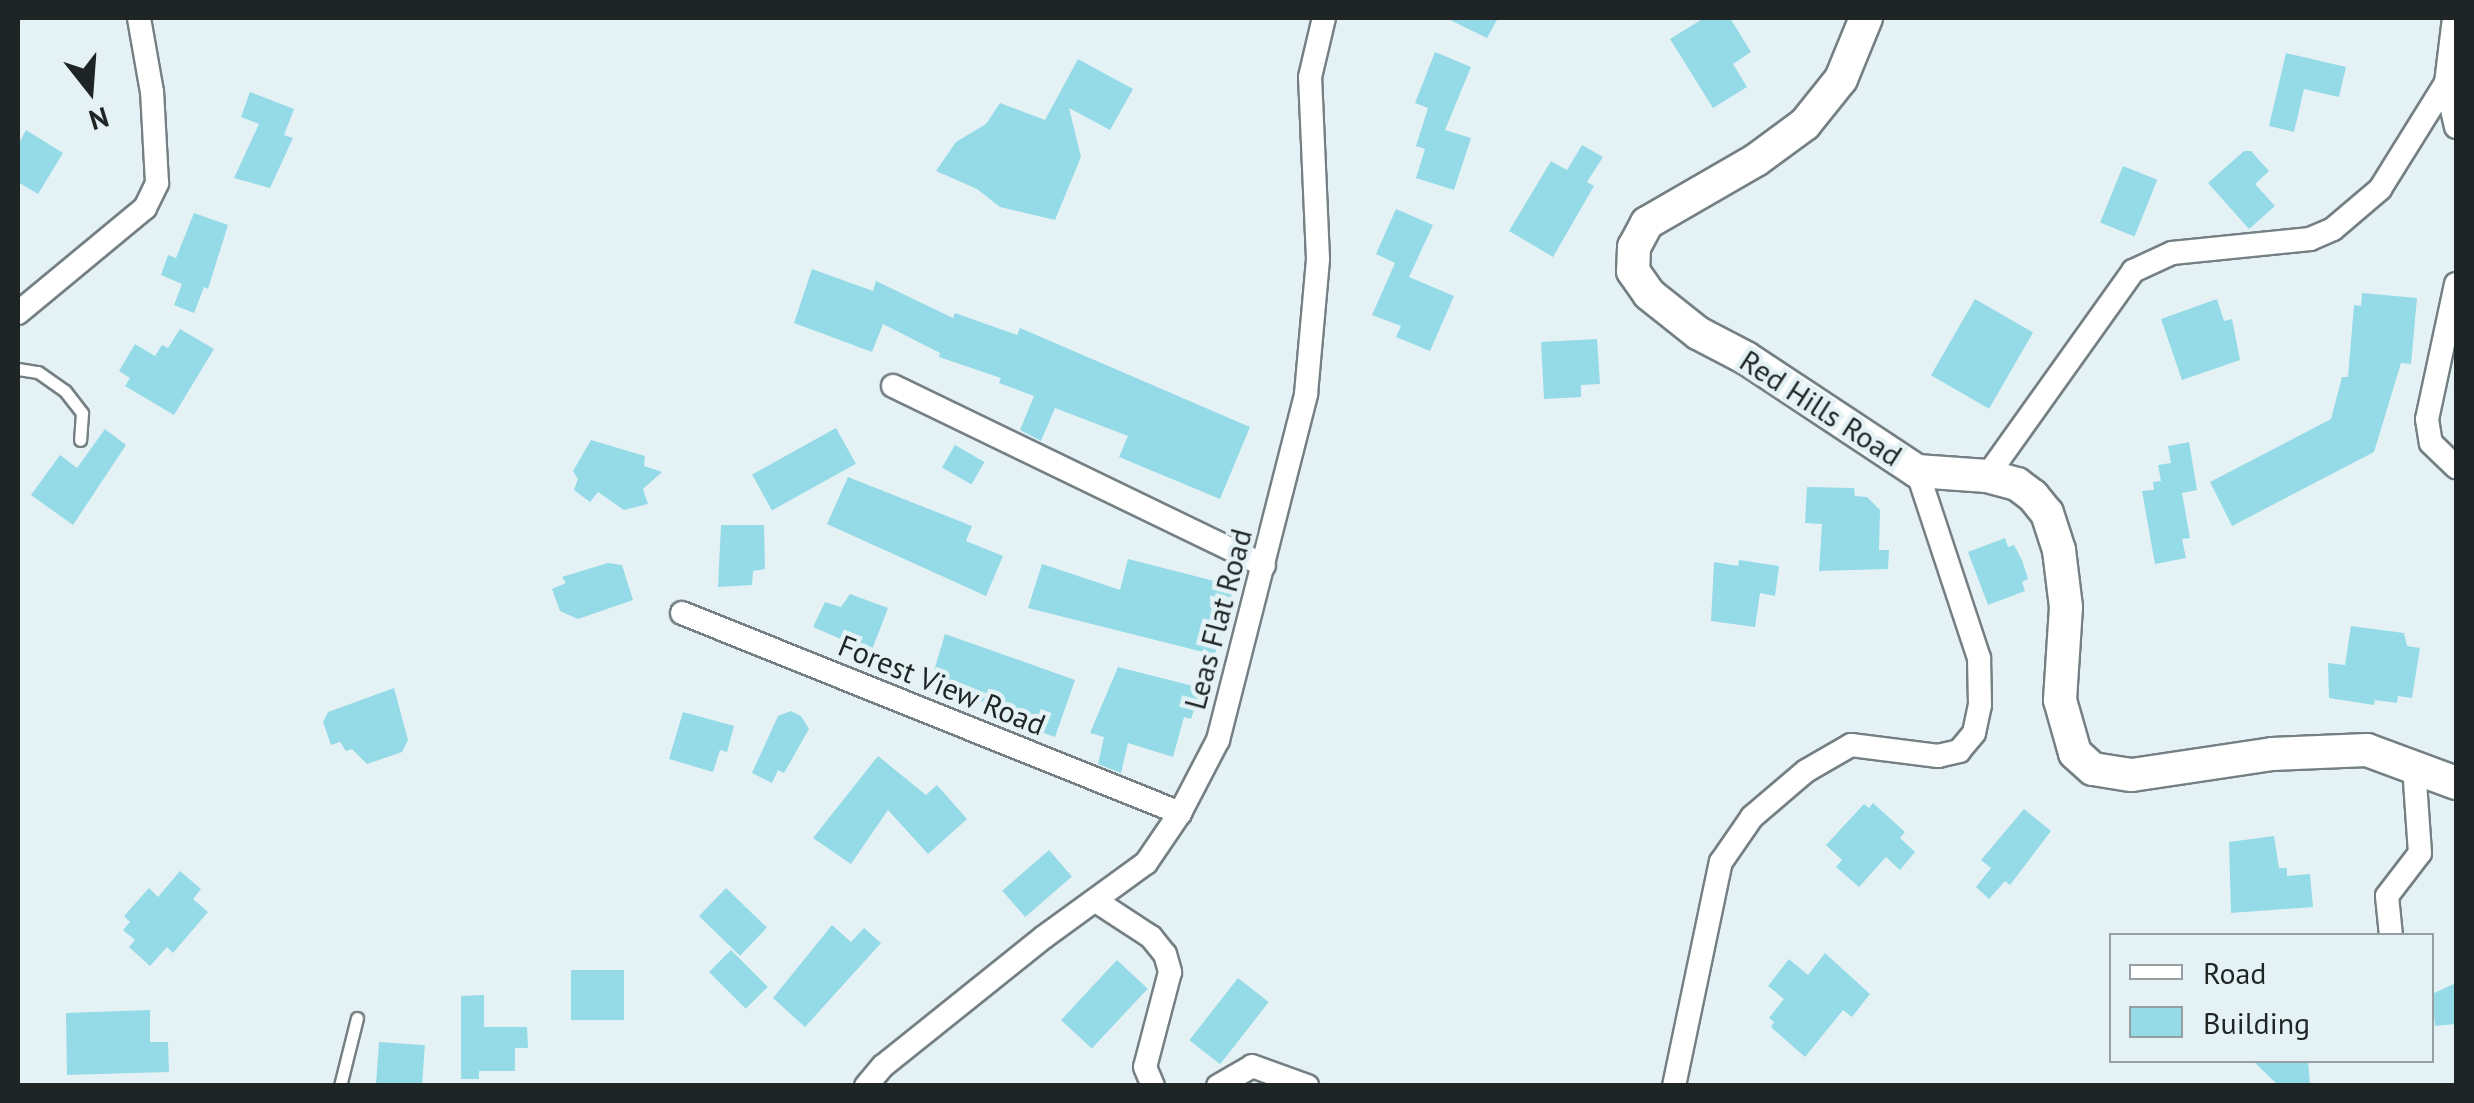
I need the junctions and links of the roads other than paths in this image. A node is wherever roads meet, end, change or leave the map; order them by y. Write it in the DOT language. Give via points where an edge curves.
graph roads {
  1 [pos="139,18"];
  2 [pos="1324,18"];
  3 [pos="1866,18"];
  4 [pos="2454,18"];
  5 [pos="2446,83"];
  6 [pos="2456,127"];
  7 [pos="2456,284"];
  8 [pos="18,313"];
  9 [pos="18,369"];
  10 [pos="893,386"];
  11 [pos="80,440"];
  12 [pos="2456,467"];
  13 [pos="1917,471"];
  14 [pos="1987,476"];
  15 [pos="1264,564"];
  16 [pos="682,613"];
  17 [pos="2414,767"];
  18 [pos="2456,783"];
  19 [pos="1180,813"];
  20 [pos="1096,901"];
  21 [pos="2391,933"];
  22 [pos="358,1018"];
  23 [pos="340,1086"];
  24 [pos="866,1086"];
  25 [pos="1153,1086"];
  26 [pos="1218,1086"];
  27 [pos="1307,1086"];
  28 [pos="1674,1086"];
  1 -- 8 [label="street" via="157,184 145,208"];
  2 -- 15 [label="street, Leas Flat Road" via="1310,76 1318,260 1306,394"];
  3 -- 13 [label="main road, Red Hills Road" via="1841,79 1805,124 1646,223 1634,247 1633,271 1649,294 1698,333"];
  4 -- 5 [label="street"];
  5 -- 6 [label="street"];
  5 -- 14 [label="street" via="2380,189 2333,228 2310,239 2172,253 2133,271"];
  7 -- 12 [label="street" via="2426,420 2430,442"];
  9 -- 11 [label="lane" via="38,372 65,391 82,413"];
  10 -- 15 [label="street"];
  13 -- 14 [label="main road, Red Hills Road"];
  13 -- 28 [label="street" via="1978,658 1974,733 1959,751 1938,756 1850,745 1806,771 1752,817 1721,862"];
  14 -- 17 [label="main road, Red Hills Road" via="2017,484 2047,513 2060,550 2066,606 2060,700 2076,753 2093,769 2132,775 2272,754 2367,750"];
  15 -- 19 [label="street, Leas Flat Road" via="1218,740"];
  16 -- 19 [label="street, Forest View Road"];
  17 -- 18 [label="main road, Red Hills Road"];
  17 -- 21 [label="street" via="2420,853 2387,896"];
  19 -- 20 [label="street, Leas Flat Road" via="1146,863"];
  20 -- 24 [label="street, Leas Flat Road"];
  20 -- 25 [label="street" via="1151,937 1170,972 1145,1067"];
  22 -- 23 [label="lane"];
  26 -- 27 [label="street" via="1252,1066"];
}
